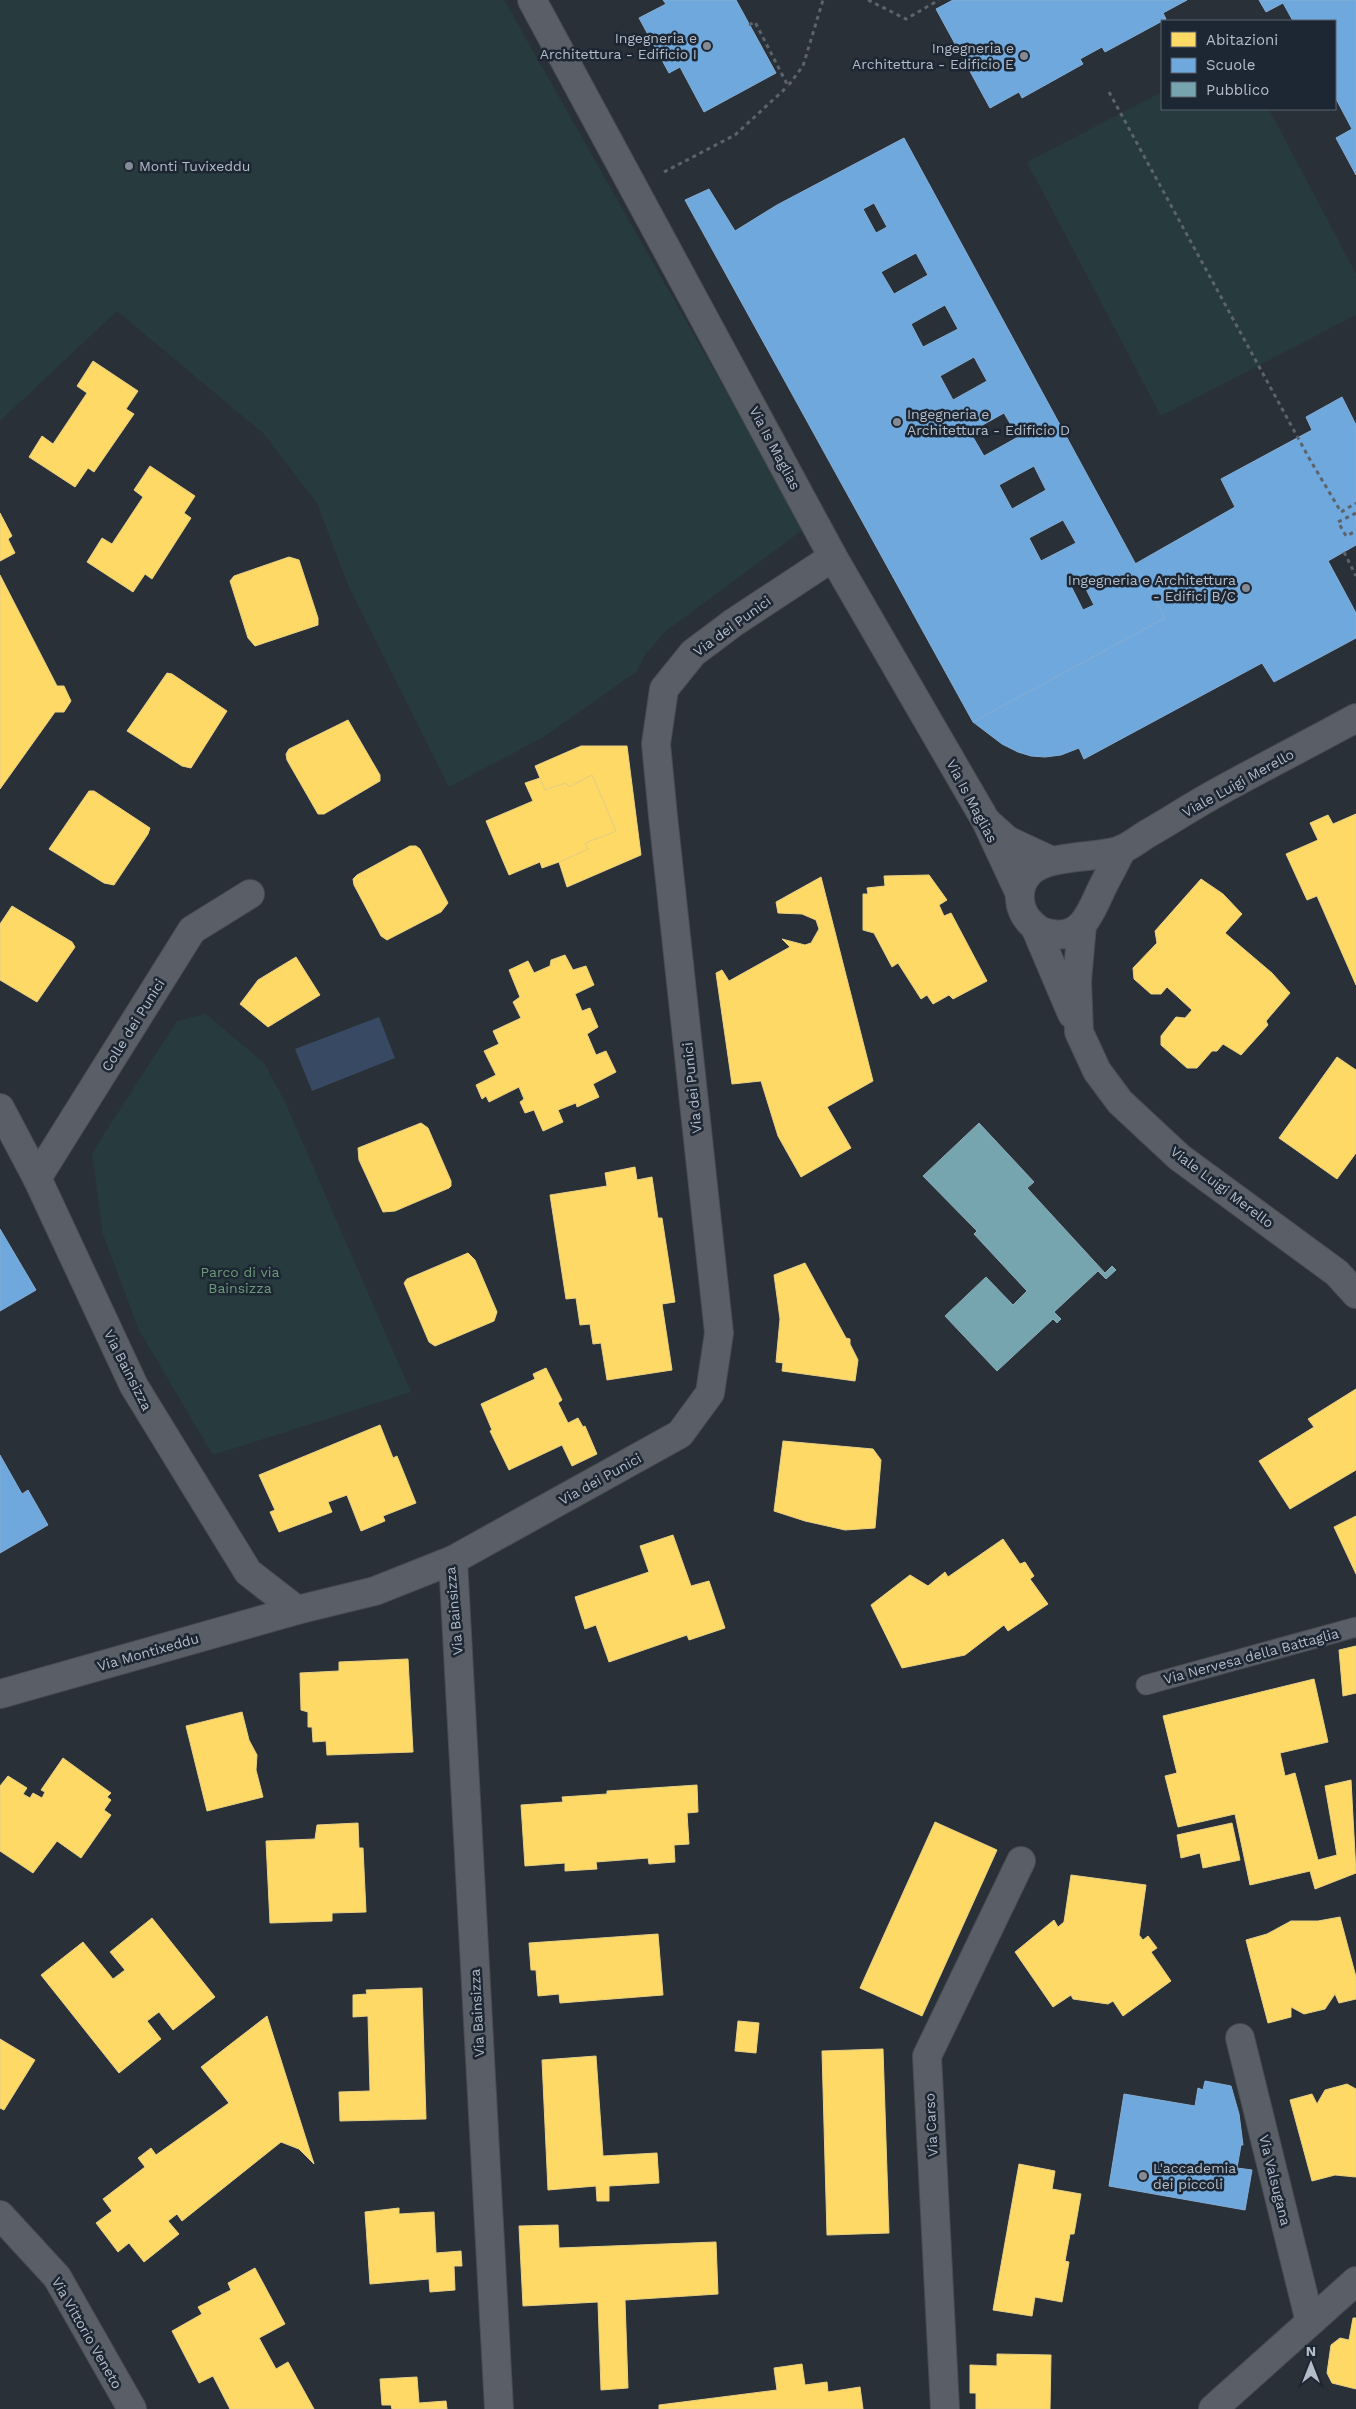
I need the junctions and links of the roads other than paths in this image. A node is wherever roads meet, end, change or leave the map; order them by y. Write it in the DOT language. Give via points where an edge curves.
graph roads {
  1 [pos="532,0"];
  2 [pos="833,557"];
  3 [pos="1356,718"];
  4 [pos="986,822"];
  5 [pos="1122,849"];
  6 [pos="1056,860"];
  7 [pos="250,894"];
  8 [pos="1020,894"];
  9 [pos="1088,915"];
  10 [pos="1035,927"];
  11 [pos="1079,1032"];
  12 [pos="0,1108"];
  13 [pos="37,1178"];
  14 [pos="1356,1294"];
  15 [pos="453,1560"];
  16 [pos="297,1610"];
  17 [pos="1356,1627"];
  18 [pos="1146,1685"];
  19 [pos="0,1694"];
  20 [pos="1021,1861"];
  21 [pos="1240,2038"];
  22 [pos="0,2215"];
  23 [pos="1356,2281"];
  24 [pos="1310,2322"];
  25 [pos="132,2409"];
  26 [pos="499,2409"];
  27 [pos="945,2409"];
  28 [pos="1213,2409"];
  1 -- 2 [label="street, Via Is Maglias"];
  2 -- 4 [label="street, Via Is Maglias"];
  2 -- 15 [label="street, Via dei Punici" via="693,653 664,689 656,744 662,816 719,1332 710,1393 680,1434"];
  3 -- 5 [label="street, Viale Luigi Merello"];
  4 -- 6 [label="street" via="1008,840"];
  4 -- 8 [label="street, Via Is Maglias"];
  5 -- 6 [label="street, Viale Luigi Merello" via="1103,855"];
  5 -- 9 [label="street"];
  6 -- 8 [label="street" via="1039,864 1030,872 1023,881"];
  6 -- 9 [label="street" via="1083,870 1090,879 1094,891"];
  7 -- 13 [label="street, Colle dei Punici" via="192,930"];
  8 -- 10 [label="street" via="1026,918"];
  9 -- 10 [label="street" via="1072,932 1060,935"];
  9 -- 11 [label="street, Viale Luigi Merello" via="1077,981"];
  10 -- 11 [label="street"];
  11 -- 14 [label="street, Viale Luigi Merello" via="1097,1072 1120,1102 1179,1157 1337,1273"];
  12 -- 13 [label="street, Via Bainsizza"];
  13 -- 16 [label="street, Via Bainsizza" via="134,1386 248,1572"];
  15 -- 16 [label="street, Via Bainsizza" via="375,1591"];
  15 -- 26 [label="street, Via Bainsizza"];
  16 -- 19 [label="street, Via Montixeddu"];
  17 -- 18 [label="lane, Via Nervesa della Battaglia"];
  20 -- 27 [label="street, Via Carso" via="927,2056"];
  21 -- 24 [label="street, Via Valsugana"];
  22 -- 25 [label="street, Via Vittorio Veneto" via="56,2277"];
  23 -- 24 [label="street"];
  24 -- 28 [label="street"];
}
